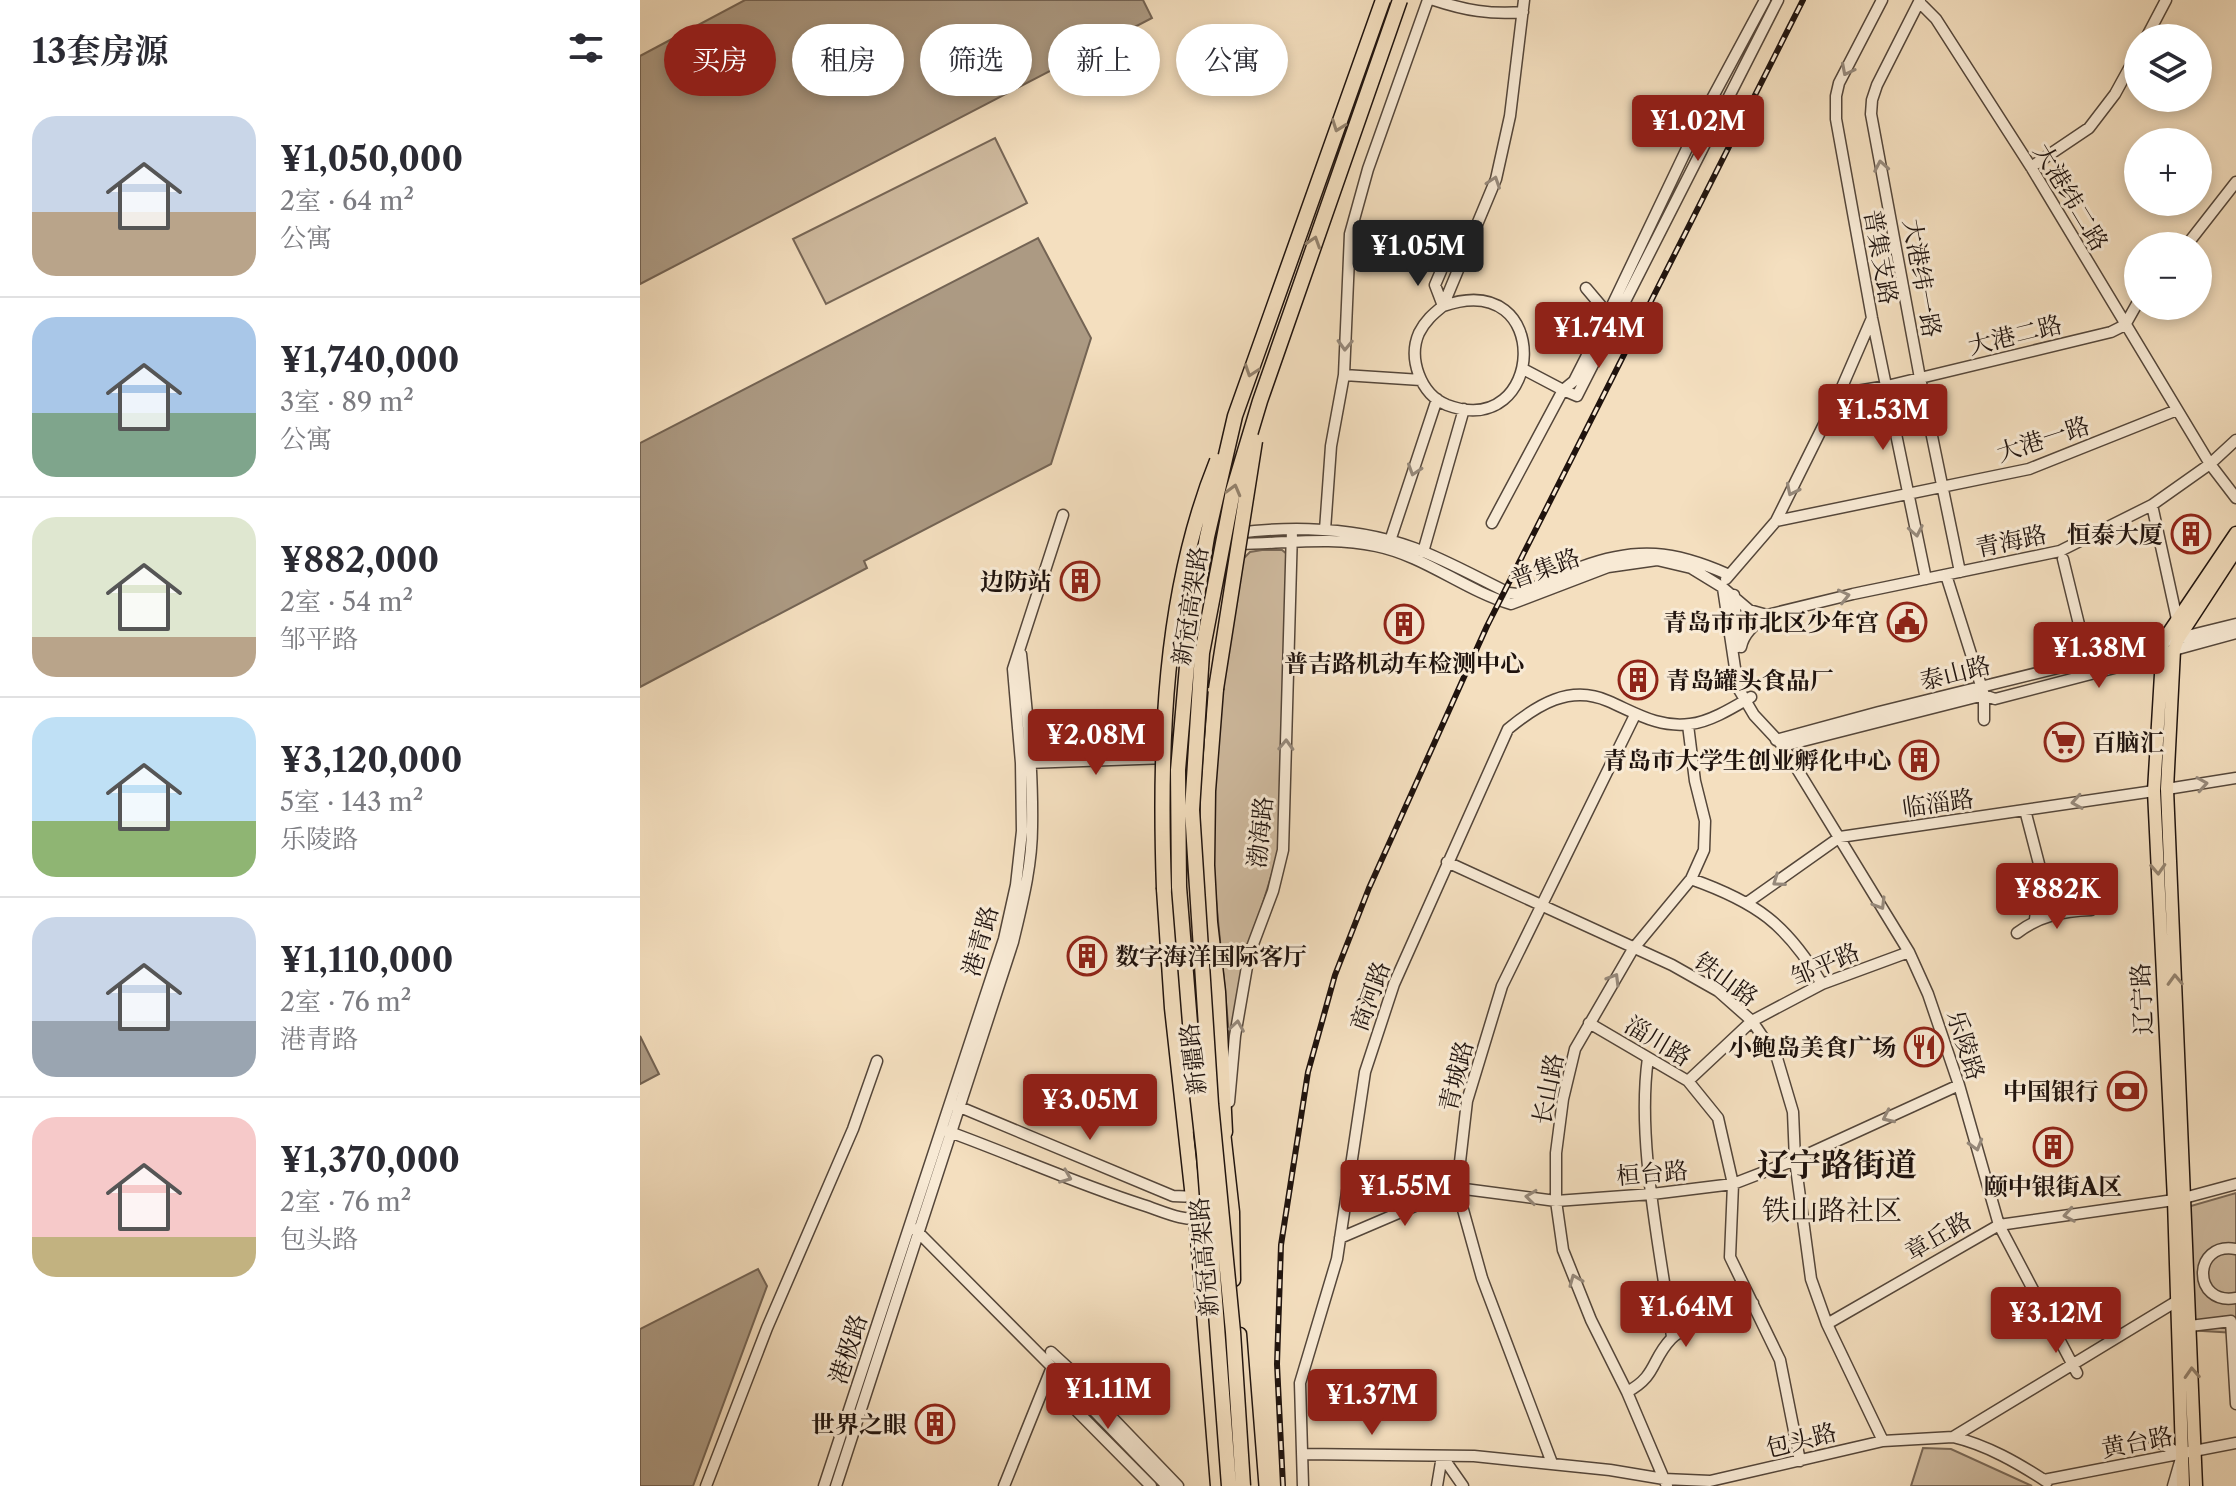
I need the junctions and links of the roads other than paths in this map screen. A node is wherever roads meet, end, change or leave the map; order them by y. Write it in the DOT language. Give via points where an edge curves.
graph roads {
  1 [pos="1383,0"];
  2 [pos="1400,0"];
  3 [pos="1428,0"];
  4 [pos="1434,0"];
  5 [pos="1765,0"];
  6 [pos="1778,0"];
  7 [pos="1882,0"];
  8 [pos="2166,0"];
  9 [pos="1920,1"];
  10 [pos="1523,6"];
  11 [pos="2153,24"];
  12 [pos="2124,78"];
  13 [pos="2031,167"];
  14 [pos="2236,182"];
  15 [pos="2197,232"];
  16 [pos="1441,271"];
  17 [pos="1586,288"];
  18 [pos="1443,306"];
  19 [pos="1608,314"];
  20 [pos="1872,318"];
  21 [pos="2128,320"];
  22 [pos="2125,325"];
  23 [pos="1523,369"];
  24 [pos="1344,375"];
  25 [pos="1920,378"];
  26 [pos="1421,380"];
  27 [pos="1887,386"];
  28 [pos="1563,390"];
  29 [pos="1839,394"];
  30 [pos="1437,399"];
  31 [pos="1260,401"];
  32 [pos="1464,409"];
  33 [pos="2177,410"];
  34 [pos="1235,416"];
  35 [pos="2236,440"];
  36 [pos="2210,464"];
  37 [pos="1943,485"];
  38 [pos="1909,494"];
  39 [pos="2236,498"];
  40 [pos="2152,505"];
  41 [pos="1063,515"];
  42 [pos="1776,521"];
  43 [pos="1492,523"];
  44 [pos="1292,530"];
  45 [pos="1325,530"];
  46 [pos="1235,532"];
  47 [pos="2236,533"];
  48 [pos="1195,540"];
  49 [pos="1390,541"];
  50 [pos="1292,542"];
  51 [pos="1231,546"];
  52 [pos="2236,550"];
  53 [pos="1423,552"];
  54 [pos="2063,559"];
  55 [pos="1960,572"];
  56 [pos="1727,574"];
  57 [pos="1946,575"];
  58 [pos="1926,579"];
  59 [pos="1722,587"];
  60 [pos="1735,600"];
  61 [pos="1767,615"];
  62 [pos="2178,618"];
  63 [pos="2236,624"];
  64 [pos="2236,633"];
  65 [pos="2169,646"];
  66 [pos="2085,649"];
  67 [pos="1739,657"];
  68 [pos="1982,692"];
  69 [pos="1747,696"];
  70 [pos="1726,710"];
  71 [pos="1635,715"];
  72 [pos="1754,715"];
  73 [pos="1984,720"];
  74 [pos="1688,725"];
  75 [pos="1780,742"];
  76 [pos="1171,758"];
  77 [pos="1026,763"];
  78 [pos="2236,778"];
  79 [pos="2161,790"];
  80 [pos="2025,810"];
  81 [pos="1840,837"];
  82 [pos="1447,862"];
  83 [pos="1691,879"];
  84 [pos="2045,887"];
  85 [pos="1748,902"];
  86 [pos="1541,906"];
  87 [pos="2073,910"];
  88 [pos="2091,910"];
  89 [pos="2035,919"];
  90 [pos="2017,933"];
  91 [pos="1633,949"];
  92 [pos="1909,952"];
  93 [pos="1822,984"];
  94 [pos="1752,1021"];
  95 [pos="1589,1023"];
  96 [pos="1648,1058"];
  97 [pos="877,1061"];
  98 [pos="1688,1081"];
  99 [pos="1959,1085"];
  100 [pos="955,1105"];
  101 [pos="946,1130"];
  102 [pos="1225,1132"];
  103 [pos="1795,1160"];
  104 [pos="1733,1184"];
  105 [pos="2236,1184"];
  106 [pos="1457,1188"];
  107 [pos="1230,1189"];
  108 [pos="1652,1194"];
  109 [pos="1193,1198"];
  110 [pos="2179,1199"];
  111 [pos="1556,1201"];
  112 [pos="1233,1212"];
  113 [pos="1195,1219"];
  114 [pos="1999,1225"];
  115 [pos="914,1228"];
  116 [pos="1340,1238"];
  117 [pos="2236,1249"];
  118 [pos="2236,1298"];
  119 [pos="2177,1301"];
  120 [pos="1753,1303"];
  121 [pos="1827,1324"];
  122 [pos="2190,1326"];
  123 [pos="1672,1337"];
  124 [pos="1051,1352"];
  125 [pos="1052,1367"];
  126 [pos="2075,1369"];
  127 [pos="1070,1386"];
  128 [pos="1627,1392"];
  129 [pos="2236,1404"];
  130 [pos="1953,1437"];
  131 [pos="2153,1439"];
  132 [pos="1883,1441"];
  133 [pos="2236,1443"];
  134 [pos="2195,1451"];
  135 [pos="1302,1454"];
  136 [pos="2182,1455"];
  137 [pos="1442,1456"];
  138 [pos="1800,1461"];
  139 [pos="1552,1463"];
  140 [pos="1666,1482"];
  141 [pos="2048,1483"];
  142 [pos="706,1486"];
  143 [pos="824,1486"];
  144 [pos="836,1486"];
  145 [pos="1004,1486"];
  146 [pos="1151,1486"];
  147 [pos="1167,1486"];
  148 [pos="1178,1486"];
  149 [pos="1188,1486"];
  150 [pos="1217,1486"];
  151 [pos="1229,1486"];
  152 [pos="1243,1486"];
  153 [pos="1252,1486"];
  154 [pos="1303,1486"];
  155 [pos="1437,1486"];
  156 [pos="1463,1486"];
  157 [pos="2173,1486"];
  158 [pos="2183,1486"];
  159 [pos="2196,1486"];
  1 -- 34 [label="highway, 新冠高架路, one-way, bridge"];
  31 -- 2 [label="highway, 新冠高架路, one-way, bridge"];
  3 -- 24 [label="street, one-way" via="1350,234"];
  4 -- 10 [label="street" via="1500,14"];
  5 -- 19 [label="street" via="1701,119"];
  6 -- 28 [label="street" via="1577,396"];
  7 -- 20 [label="street, 普集支路, one-way" via="1836,96"];
  8 -- 11 [label="street"];
  9 -- 13 [label="street, 大港纬二路"];
  25 -- 9 [label="street, 大港纬一路, one-way" via="1871,114 1877,85"];
  18 -- 10 [label="street, one-way" via="1496,179 1510,116"];
  12 -- 13 [label="street" via="2089,128"];
  13 -- 22 [label="street, 大港纬二路"];
  14 -- 15 [label="street"];
  16 -- 18 [label="street" via="1435,285"];
  17 -- 19 [label="street"];
  18 -- 23 [label="street" via="1462,299 1499,307 1523,336"];
  18 -- 26 [label="street" via="1418,335 1414,354"];
  19 -- 28 [label="street" via="1574,381"];
  20 -- 27 [label="street"];
  20 -- 29 [label="street, 普集支路"];
  21 -- 22 [label="street"];
  22 -- 25 [label="street, 大港二路"];
  22 -- 33 [label="street, 大港纬二路"];
  23 -- 28 [label="street"];
  23 -- 32 [label="street" via="1512,391 1497,403"];
  24 -- 26 [label="street"];
  24 -- 45 [label="street" via="1331,446"];
  25 -- 27 [label="street, 大港二路"];
  25 -- 37 [label="street, 大港纬一路"];
  26 -- 30 [label="street"];
  27 -- 29 [label="street, 大港二路"];
  27 -- 38 [label="street"];
  28 -- 43 [label="street"];
  29 -- 42 [label="street, 普集支路, one-way"];
  30 -- 32 [label="street"];
  30 -- 49 [label="street, one-way"];
  31 -- 102 [label="highway, bridge" via="1222,640 1208,791 1207,865"];
  152 -- 31 [label="highway, 新冠高架路, one-way, bridge" via="1192,810 1202,653 1233,491"];
  32 -- 53 [label="street"];
  33 -- 36 [label="street, 大港纬二路"];
  33 -- 37 [label="street, 大港一路" via="2044,465"];
  34 -- 109 [label="highway, bridge" via="1204,492 1184,563 1165,748 1164,889"];
  34 -- 151 [label="highway, 新冠高架路, bridge" via="1189,643 1178,770 1180,901"];
  35 -- 36 [label="street, 青海路"];
  36 -- 39 [label="street, 大港纬二路"];
  36 -- 40 [label="street, 青海路"];
  37 -- 38 [label="street, 大港一路"];
  37 -- 55 [label="street, 大港纬一路"];
  38 -- 42 [label="street, 大港一路"];
  38 -- 58 [label="street, one-way"];
  40 -- 55 [label="street, 青海路" via="2060,551"];
  40 -- 62 [label="street"];
  41 -- 77 [label="street, 港青路" via="1013,669"];
  42 -- 56 [label="street, 普集支路"];
  44 -- 45 [label="street"];
  44 -- 46 [label="street"];
  44 -- 50 [label="street, 渤海路"];
  45 -- 49 [label="street"];
  46 -- 48 [label="street"];
  46 -- 51 [label="main road, 新疆路"];
  47 -- 62 [label="main road, 辽宁路"];
  48 -- 51 [label="street, 普集路"];
  48 -- 76 [label="main road, 新疆路" via="1182,612"];
  49 -- 53 [label="street"];
  50 -- 51 [label="street, 普集路"];
  50 -- 59 [label="street, 普集路" via="1380,546 1511,604 1608,567 1657,560 1691,568"];
  102 -- 50 [label="street, 渤海路, one-way" via="1249,955 1283,850"];
  51 -- 102 [label="main road, 新疆路" via="1207,679 1197,804 1212,1047"];
  52 -- 65 [label="main road, 辽宁路"];
  53 -- 56 [label="street" via="1517,594 1580,567 1635,554 1679,555"];
  54 -- 66 [label="street"];
  55 -- 57 [label="street, 青海路"];
  56 -- 59 [label="street, 普集支路"];
  56 -- 60 [label="street, 乐陵路"];
  57 -- 58 [label="street, 青海路"];
  57 -- 68 [label="street"];
  61 -- 58 [label="street, 青海路, one-way"];
  59 -- 60 [label="street"];
  59 -- 69 [label="street, 乐陵路" via="1736,680"];
  60 -- 61 [label="street"];
  60 -- 67 [label="street, 乐陵路"];
  61 -- 67 [label="street" via="1743,639"];
  62 -- 65 [label="main road, 辽宁路"];
  63 -- 65 [label="street, 泰山路"];
  64 -- 65 [label="street, 泰山路"];
  65 -- 68 [label="street, 泰山路"];
  65 -- 79 [label="main road, 辽宁路"];
  67 -- 69 [label="street, 乐陵路"];
  68 -- 73 [label="street"];
  68 -- 75 [label="street, 泰山路"];
  69 -- 70 [label="street, 商河路"];
  69 -- 72 [label="street, 乐陵路"];
  69 -- 74 [label="street"];
  69 -- 75 [label="street, 乐陵路"];
  70 -- 72 [label="street"];
  70 -- 74 [label="street, 商河路"];
  71 -- 74 [label="street, 商河路"];
  71 -- 82 [label="street, 商河路" via="1606,699 1573,693 1535,706 1508,729"];
  71 -- 86 [label="street, 青城路"];
  72 -- 75 [label="street, 乐陵路"];
  74 -- 83 [label="street, 长山路" via="1705,821 1704,850"];
  75 -- 81 [label="street, 乐陵路"];
  76 -- 77 [label="street"];
  76 -- 109 [label="main road, 新疆路" via="1171,890 1190,1097"];
  77 -- 100 [label="street, 港青路" via="1016,885"];
  79 -- 78 [label="street, 临淄路, one-way"];
  79 -- 80 [label="street, 临淄路, one-way"];
  79 -- 110 [label="main road, 辽宁路"];
  80 -- 81 [label="street, 临淄路"];
  80 -- 84 [label="street"];
  81 -- 85 [label="street, 临淄路, one-way"];
  81 -- 92 [label="street, 乐陵路, one-way"];
  82 -- 86 [label="street, 铁山路"];
  82 -- 116 [label="street, 商河路" via="1394,984 1365,1072"];
  83 -- 85 [label="street"];
  83 -- 91 [label="street, 长山路"];
  84 -- 87 [label="street" via="2062,891"];
  84 -- 89 [label="street"];
  85 -- 93 [label="street" via="1779,926"];
  86 -- 91 [label="street, 铁山路"];
  86 -- 106 [label="street, 青城路" via="1502,986 1467,1101"];
  87 -- 88 [label="street"];
  87 -- 89 [label="street"];
  89 -- 90 [label="street"];
  91 -- 94 [label="street, 铁山路" via="1718,991"];
  95 -- 91 [label="street, 长山路, one-way"];
  92 -- 93 [label="street, 邹平路"];
  92 -- 99 [label="street, 乐陵路"];
  93 -- 94 [label="street, 邹平路"];
  94 -- 98 [label="street, 邹平路"];
  94 -- 103 [label="street, 铁山路" via="1777,1058 1793,1112"];
  95 -- 96 [label="street, 淄川路"];
  95 -- 111 [label="street, 长山路" via="1575,1049 1563,1099"];
  96 -- 98 [label="street, 淄川路"];
  96 -- 108 [label="street" via="1643,1089"];
  97 -- 142 [label="street"];
  98 -- 104 [label="street, 淄川路" via="1718,1118"];
  99 -- 103 [label="street, 桓台路, one-way"];
  99 -- 114 [label="street, 乐陵路, one-way"];
  100 -- 101 [label="street, 港青路"];
  100 -- 109 [label="street" via="1173,1196"];
  101 -- 113 [label="street, one-way" via="1099,1191"];
  101 -- 115 [label="street, 港青路"];
  102 -- 107 [label="main road, 新疆路"];
  103 -- 104 [label="street, 桓台路"];
  103 -- 121 [label="street, 铁山路" via="1811,1279"];
  104 -- 108 [label="street, 桓台路"];
  104 -- 120 [label="street, 淄川路" via="1730,1257"];
  105 -- 110 [label="street, 章丘路"];
  111 -- 106 [label="street, 桓台路, one-way"];
  106 -- 116 [label="street"];
  106 -- 139 [label="street, 青城路" via="1482,1278"];
  107 -- 109 [label="street"];
  107 -- 112 [label="main road, 新疆路"];
  108 -- 111 [label="street, 桓台路"];
  108 -- 123 [label="street"];
  109 -- 113 [label="main road, 新疆路"];
  110 -- 114 [label="street, 章丘路, one-way"];
  110 -- 119 [label="main road, 辽宁路"];
  110 -- 122 [label="main road, 辽宁路"];
  128 -- 111 [label="street, 长山路, one-way" via="1563,1250"];
  112 -- 113 [label="street"];
  112 -- 153 [label="main road, 新疆路"];
  113 -- 150 [label="main road, 新疆路"];
  114 -- 121 [label="street, 章丘路"];
  114 -- 126 [label="street, 乐陵路"];
  115 -- 125 [label="street"];
  115 -- 143 [label="street, 港极路"];
  115 -- 144 [label="street, 港极路"];
  116 -- 135 [label="street, 商河路" via="1300,1383"];
  117 -- 118 [label="street" via="2209,1256 2202,1288 2221,1298"];
  119 -- 126 [label="street, 包头路"];
  119 -- 136 [label="main road, 辽宁路"];
  120 -- 123 [label="street"];
  120 -- 138 [label="street, 淄川路" via="1780,1360"];
  121 -- 132 [label="street, 铁山路"];
  122 -- 129 [label="street" via="2231,1321"];
  134 -- 122 [label="main road, 辽宁路, one-way"];
  123 -- 128 [label="street" via="1643,1383"];
  124 -- 149 [label="street"];
  125 -- 145 [label="street"];
  125 -- 146 [label="street" via="1060,1394"];
  125 -- 148 [label="street" via="1073,1377"];
  126 -- 130 [label="street, 包头路"];
  127 -- 147 [label="street"];
  128 -- 140 [label="street, 长山路"];
  130 -- 132 [label="street, 包头路"];
  130 -- 141 [label="street" via="1996,1452"];
  131 -- 136 [label="street"];
  132 -- 138 [label="street, 包头路"];
  133 -- 134 [label="street, 黄台路"];
  134 -- 136 [label="street, 黄台路"];
  134 -- 159 [label="main road, 辽宁路"];
  135 -- 137 [label="street, 包头路"];
  135 -- 154 [label="street, 商河路"];
  136 -- 141 [label="street, 黄台路"];
  136 -- 157 [label="street"];
  136 -- 158 [label="main road, 辽宁路"];
  137 -- 139 [label="street, 包头路"];
  137 -- 155 [label="street"];
  137 -- 156 [label="street"];
  138 -- 140 [label="street, 包头路" via="1710,1481"];
  139 -- 140 [label="street, 包头路"];
}
